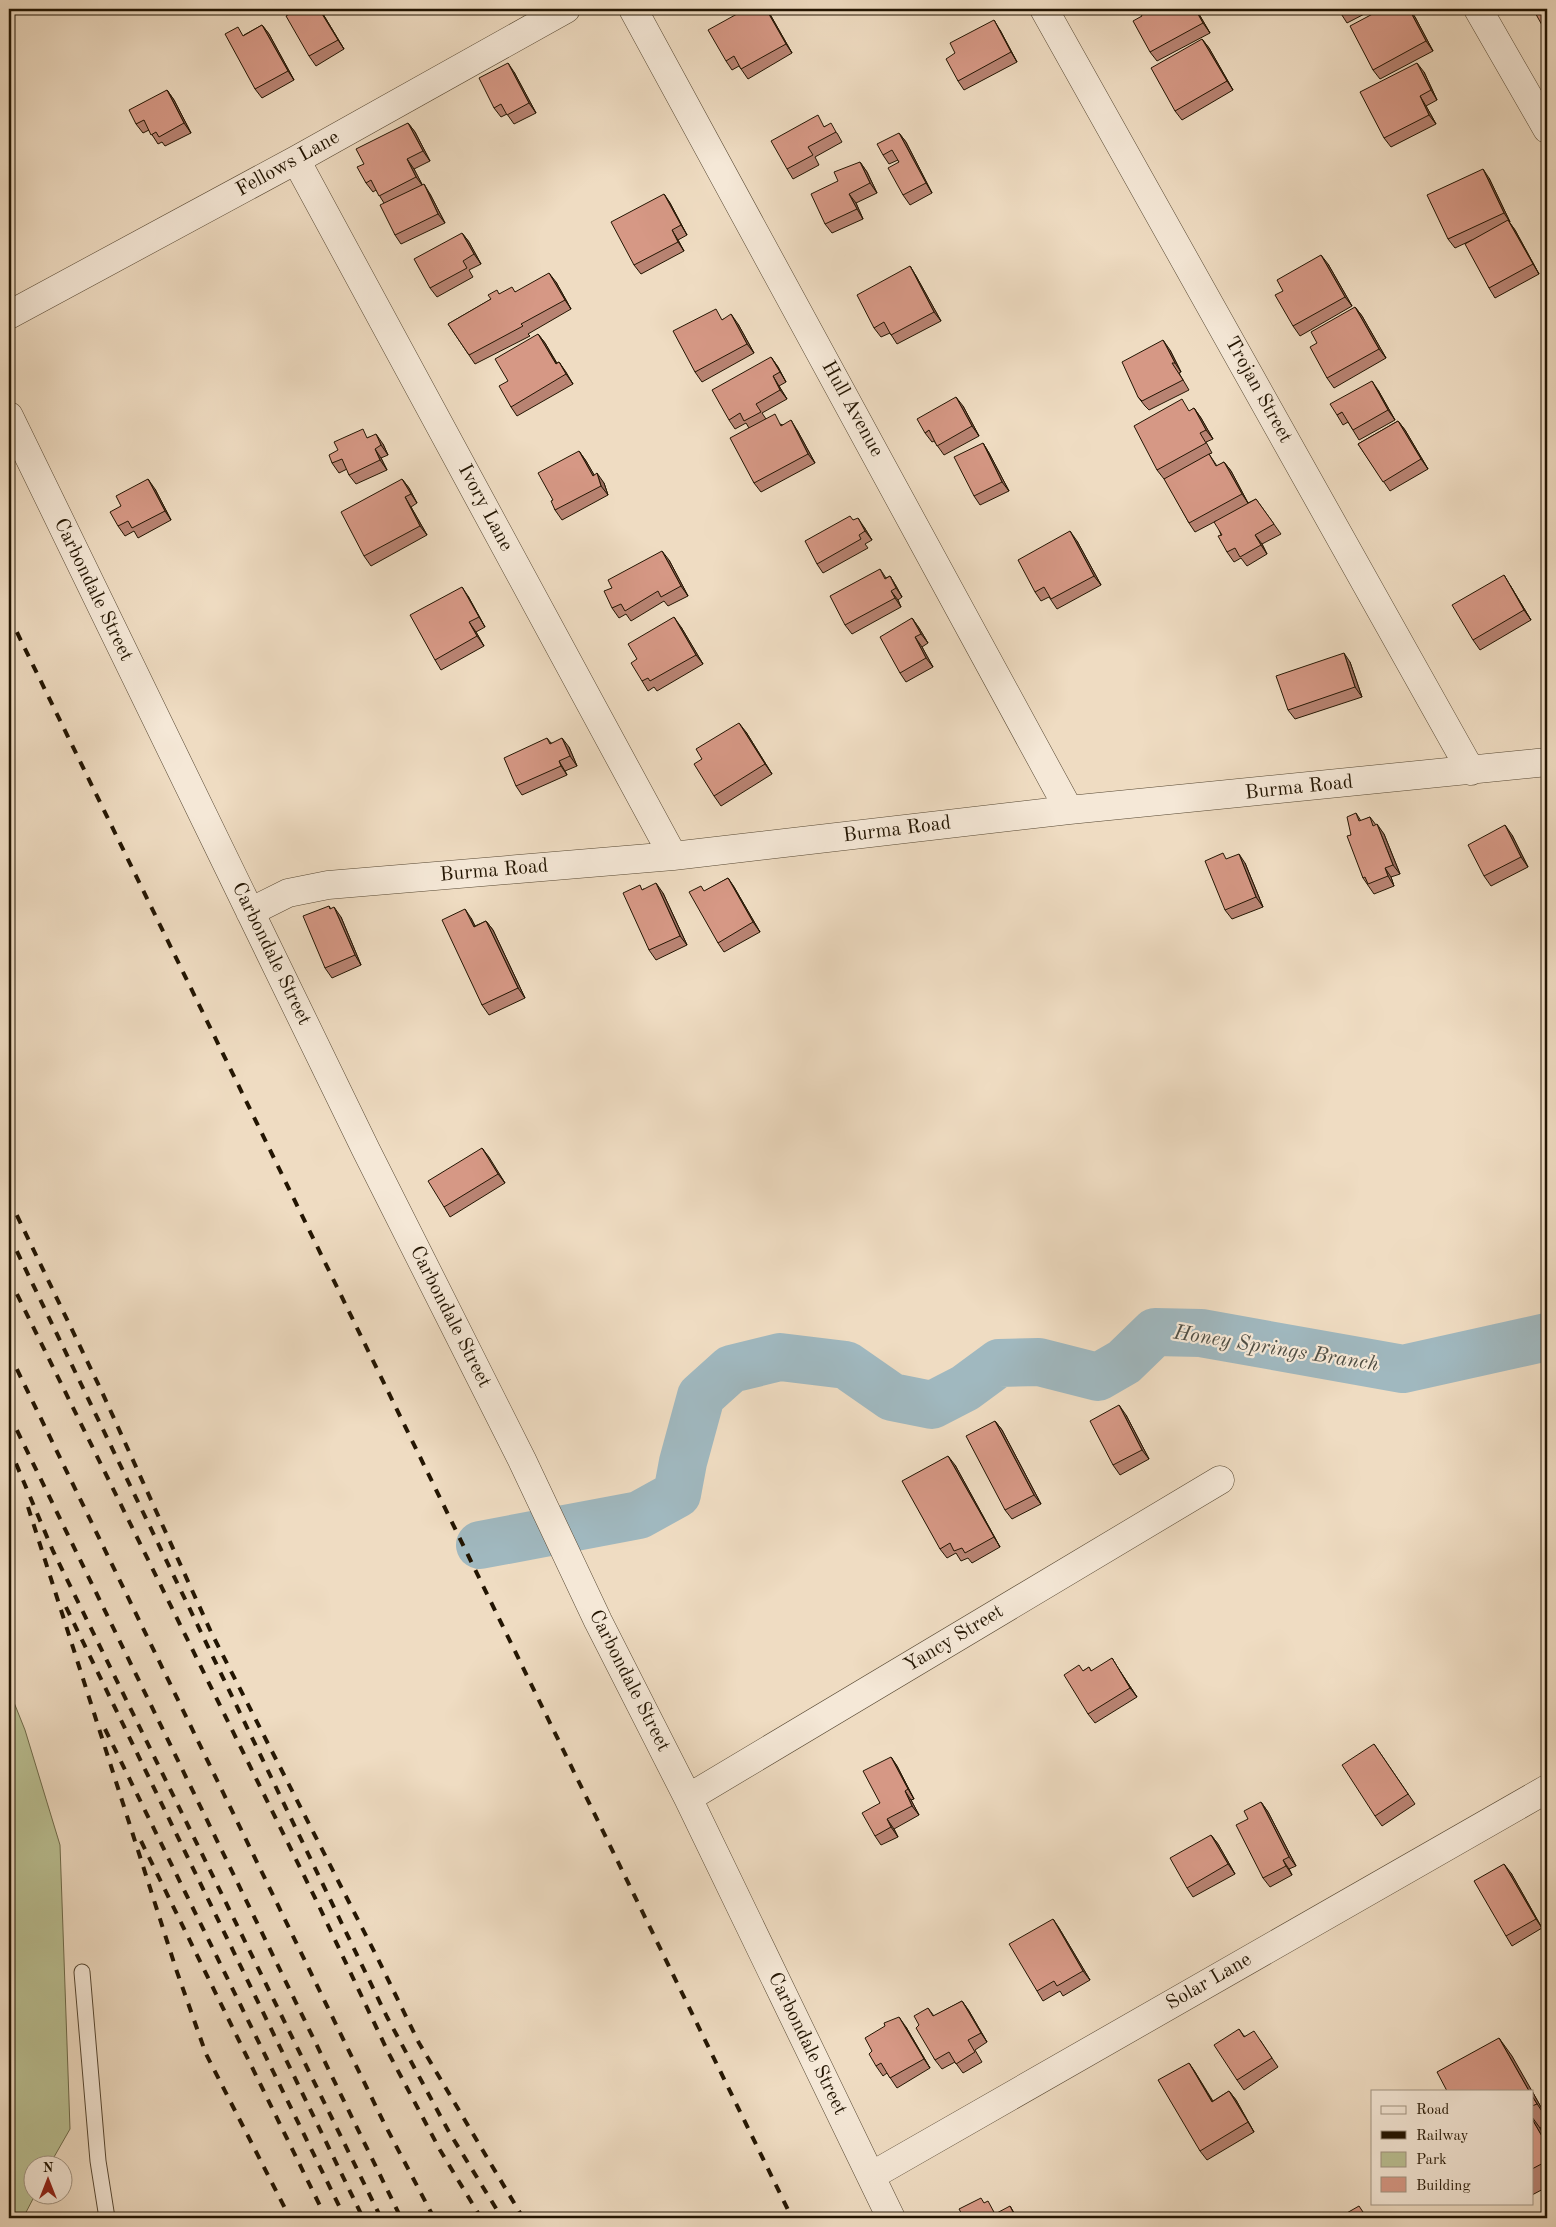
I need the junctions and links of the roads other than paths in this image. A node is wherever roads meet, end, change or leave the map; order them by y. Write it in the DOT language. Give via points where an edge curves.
graph roads {
  1 [pos="566,9"];
  2 [pos="633,9"];
  3 [pos="1044,9"];
  4 [pos="1478,9"];
  5 [pos="1547,129"];
  6 [pos="296,160"];
  7 [pos="9,315"];
  8 [pos="9,416"];
  9 [pos="1547,762"];
  10 [pos="1471,771"];
  11 [pos="1069,810"];
  12 [pos="673,856"];
  13 [pos="250,912"];
  14 [pos="1220,1480"];
  15 [pos="1547,1789"];
  16 [pos="688,1798"];
  17 [pos="82,1972"];
  18 [pos="871,2176"];
  19 [pos="107,2218"];
  20 [pos="891,2218"];
  1 -- 6 [label="street, Fellows Lane"];
  2 -- 11 [label="street, Hull Avenue"];
  3 -- 10 [label="street, Trojan Street"];
  4 -- 5 [label="street"];
  6 -- 7 [label="street, Fellows Lane"];
  6 -- 12 [label="street, Ivory Lane"];
  8 -- 13 [label="street, Carbondale Street"];
  9 -- 10 [label="street, Burma Road"];
  10 -- 11 [label="street, Burma Road"];
  11 -- 12 [label="street, Burma Road"];
  12 -- 13 [label="street, Burma Road" via="328,885 288,892"];
  13 -- 16 [label="street, Carbondale Street"];
  14 -- 16 [label="street, Yancy Street"];
  15 -- 18 [label="street, Solar Lane"];
  16 -- 18 [label="street, Carbondale Street"];
  17 -- 19 [label="lane" via="98,2161"];
  18 -- 20 [label="street, Carbondale Street"];
}
